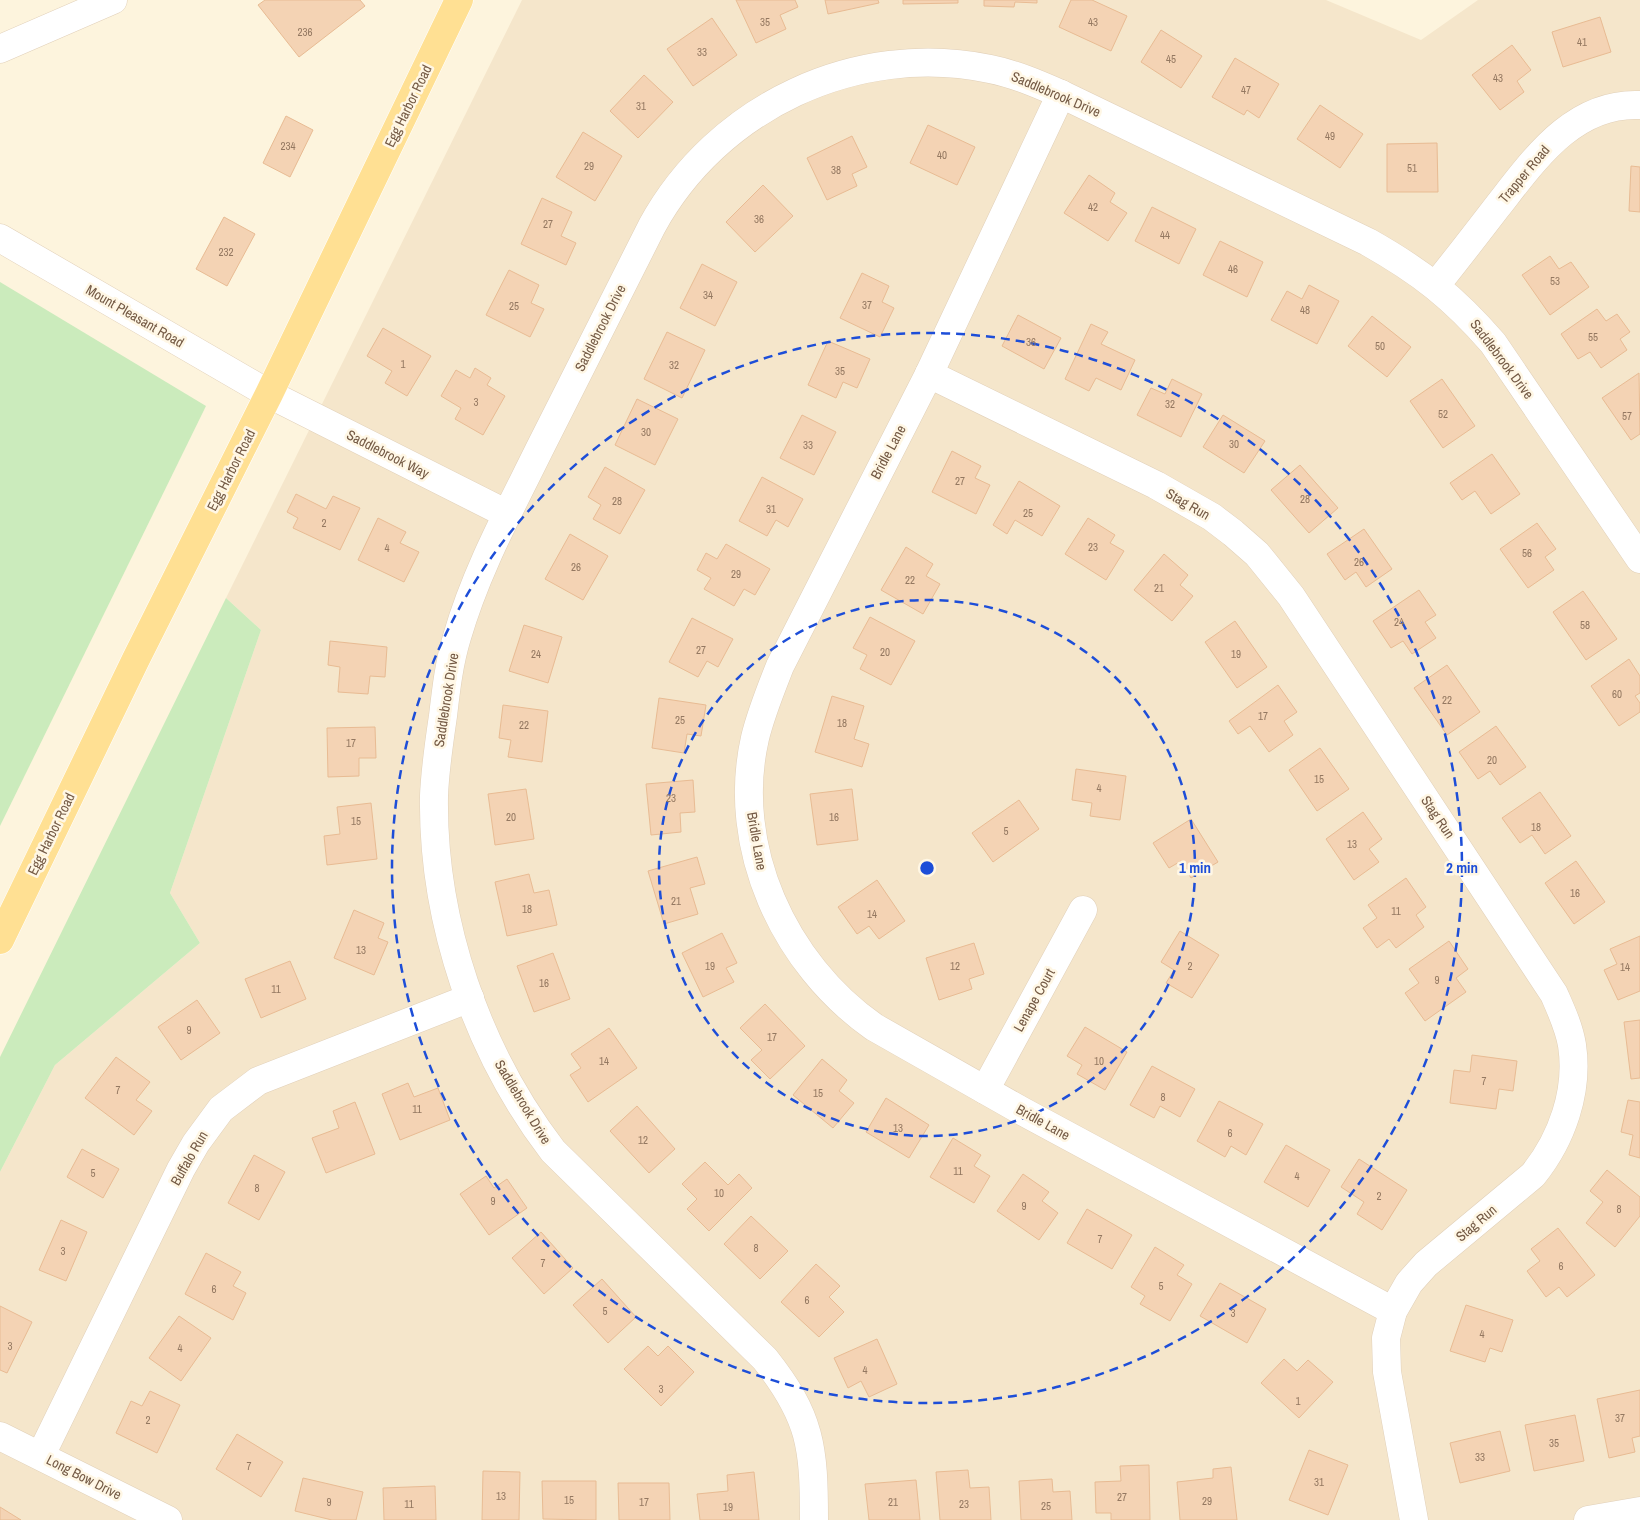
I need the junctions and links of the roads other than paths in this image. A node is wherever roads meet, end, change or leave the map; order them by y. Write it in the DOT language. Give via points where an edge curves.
graph roads {
  1 [pos="113,0"];
  2 [pos="459,0"];
  3 [pos="0,49"];
  4 [pos="1061,94"];
  5 [pos="1640,104"];
  6 [pos="0,238"];
  7 [pos="1436,285"];
  8 [pos="929,374"];
  9 [pos="269,394"];
  10 [pos="507,514"];
  11 [pos="1640,559"];
  12 [pos="1083,910"];
  13 [pos="0,940"];
  14 [pos="470,998"];
  15 [pos="985,1090"];
  16 [pos="1393,1311"];
  17 [pos="0,1436"];
  18 [pos="41,1456"];
  19 [pos="1640,1511"];
  20 [pos="168,1520"];
  21 [pos="814,1520"];
  22 [pos="1414,1520"];
  23 [pos="1588,1520"];
  1 -- 3 [label="street"];
  2 -- 9 [label="main road, Egg Harbor Road"];
  4 -- 7 [label="street, Saddlebrook Drive" via="1368,242"];
  4 -- 8 [label="street, Bridle Lane"];
  4 -- 10 [label="street, Saddlebrook Drive" via="1022,78 974,66 934,63 866,68 774,101 722,138 666,199"];
  5 -- 7 [label="street, Trapper Road" via="1594,113 1558,136 1531,164"];
  6 -- 9 [label="street, Mount Pleasant Road"];
  7 -- 11 [label="street, Saddlebrook Drive" via="1493,343"];
  8 -- 15 [label="street, Bridle Lane" via="780,666 755,739 750,800 759,860 768,892 797,949 817,976 839,1000 874,1027"];
  8 -- 16 [label="street, Stag Run" via="1156,485 1212,517 1257,554 1291,596 1554,994 1572,1046 1573,1073 1565,1119 1557,1139 1533,1175 1426,1264 1409,1283"];
  9 -- 10 [label="street, Saddlebrook Way"];
  9 -- 13 [label="main road, Egg Harbor Road"];
  10 -- 14 [label="street, Saddlebrook Drive" via="486,558 456,638 437,753 434,796 440,882"];
  12 -- 15 [label="street, Lenape Court"];
  14 -- 18 [label="street, Buffalo Run" via="258,1081 221,1109 181,1169"];
  14 -- 21 [label="street, Saddlebrook Drive" via="504,1074 535,1128 553,1151 765,1359 780,1378 804,1420 810,1445 814,1469"];
  15 -- 16 [label="street, Bridle Lane"];
  16 -- 22 [label="street, Stag Run" via="1386,1338 1387,1372"];
  17 -- 18 [label="street, Long Bow Drive"];
  18 -- 20 [label="street, Long Bow Drive"];
  19 -- 23 [label="street"];
}
